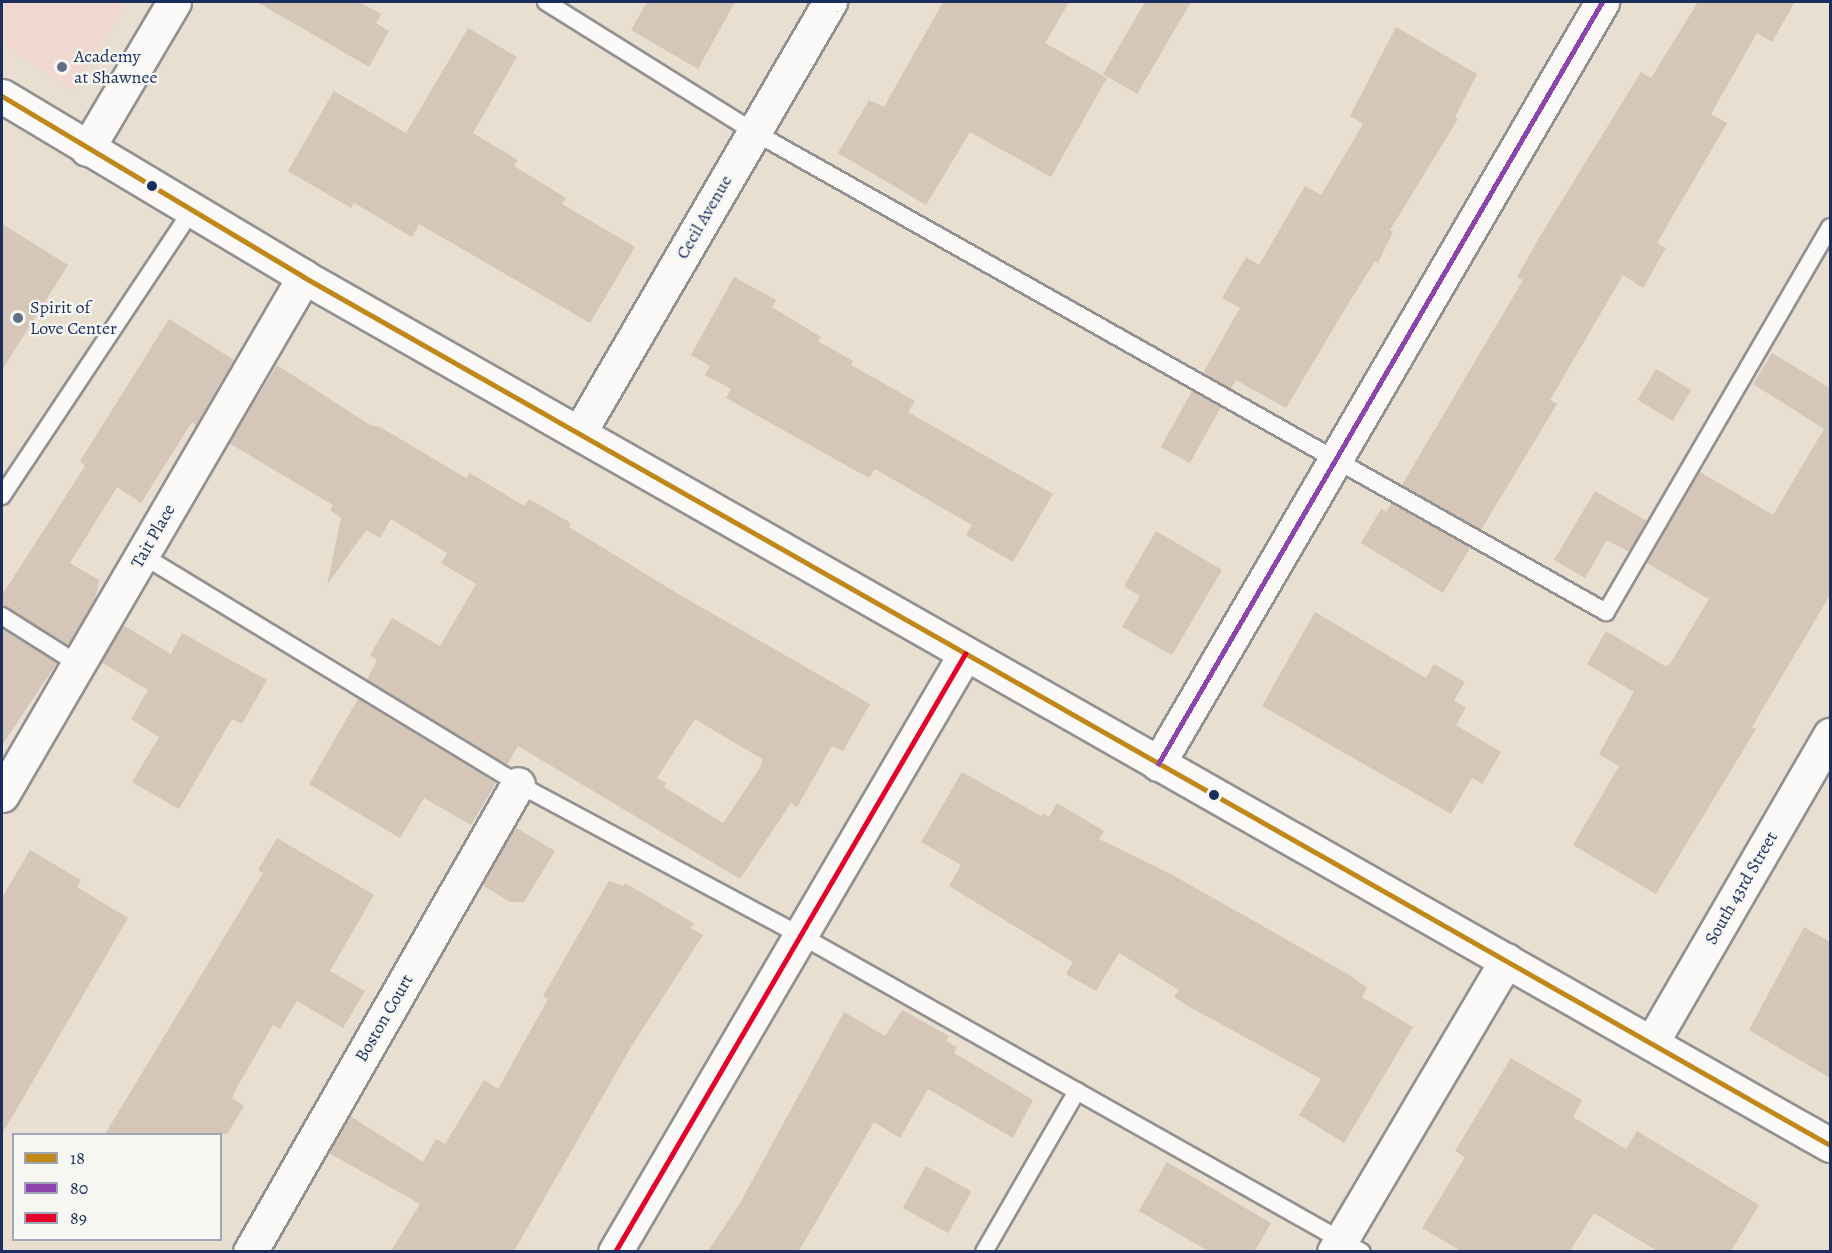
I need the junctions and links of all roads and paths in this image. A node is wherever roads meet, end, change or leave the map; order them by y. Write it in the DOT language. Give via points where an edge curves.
graph roads {
  1 [pos="174,2"];
  2 [pos="546,2"];
  3 [pos="830,2"];
  4 [pos="1602,2"];
  5 [pos="2,96"];
  6 [pos="754,132"];
  7 [pos="87,149"];
  8 [pos="191,211"];
  9 [pos="1830,227"];
  10 [pos="304,277"];
  11 [pos="579,433"];
  12 [pos="1336,460"];
  13 [pos="2,496"];
  14 [pos="142,555"];
  15 [pos="2,616"];
  16 [pos="965,654"];
  17 [pos="78,664"];
  18 [pos="1830,735"];
  19 [pos="1158,764"];
  20 [pos="518,784"];
  21 [pos="2,795"];
  22 [pos="800,935"];
  23 [pos="1508,960"];
  24 [pos="1652,1042"];
  25 [pos="1077,1091"];
  26 [pos="1830,1145"];
  27 [pos="1346,1248"];
  28 [pos="250,1251"];
  29 [pos="615,1251"];
  30 [pos="984,1251"];
  1 -- 7 [label="street"];
  2 -- 6 [label="lane"];
  3 -- 6 [label="street, Cecil Avenue"];
  4 -- 12 [label="street"];
  5 -- 7 [label="street"];
  6 -- 11 [label="street, Cecil Avenue"];
  6 -- 12 [label="lane"];
  7 -- 8 [label="street"];
  8 -- 10 [label="street"];
  8 -- 13 [label="lane"];
  9 -- 12 [label="lane" via="1606,612"];
  10 -- 11 [label="street"];
  10 -- 14 [label="street, Tait Place"];
  11 -- 16 [label="street"];
  12 -- 19 [label="street"];
  14 -- 17 [label="street, Tait Place"];
  14 -- 20 [label="lane"];
  15 -- 17 [label="lane"];
  16 -- 19 [label="street"];
  16 -- 22 [label="street"];
  17 -- 21 [label="street, Tait Place"];
  18 -- 24 [label="street, South 43rd Street"];
  19 -- 23 [label="street"];
  20 -- 22 [label="lane"];
  20 -- 28 [label="street, Boston Court"];
  22 -- 25 [label="lane"];
  22 -- 29 [label="street"];
  23 -- 24 [label="street"];
  23 -- 27 [label="street"];
  24 -- 26 [label="street"];
  25 -- 27 [label="lane"];
  25 -- 30 [label="lane"];
}
